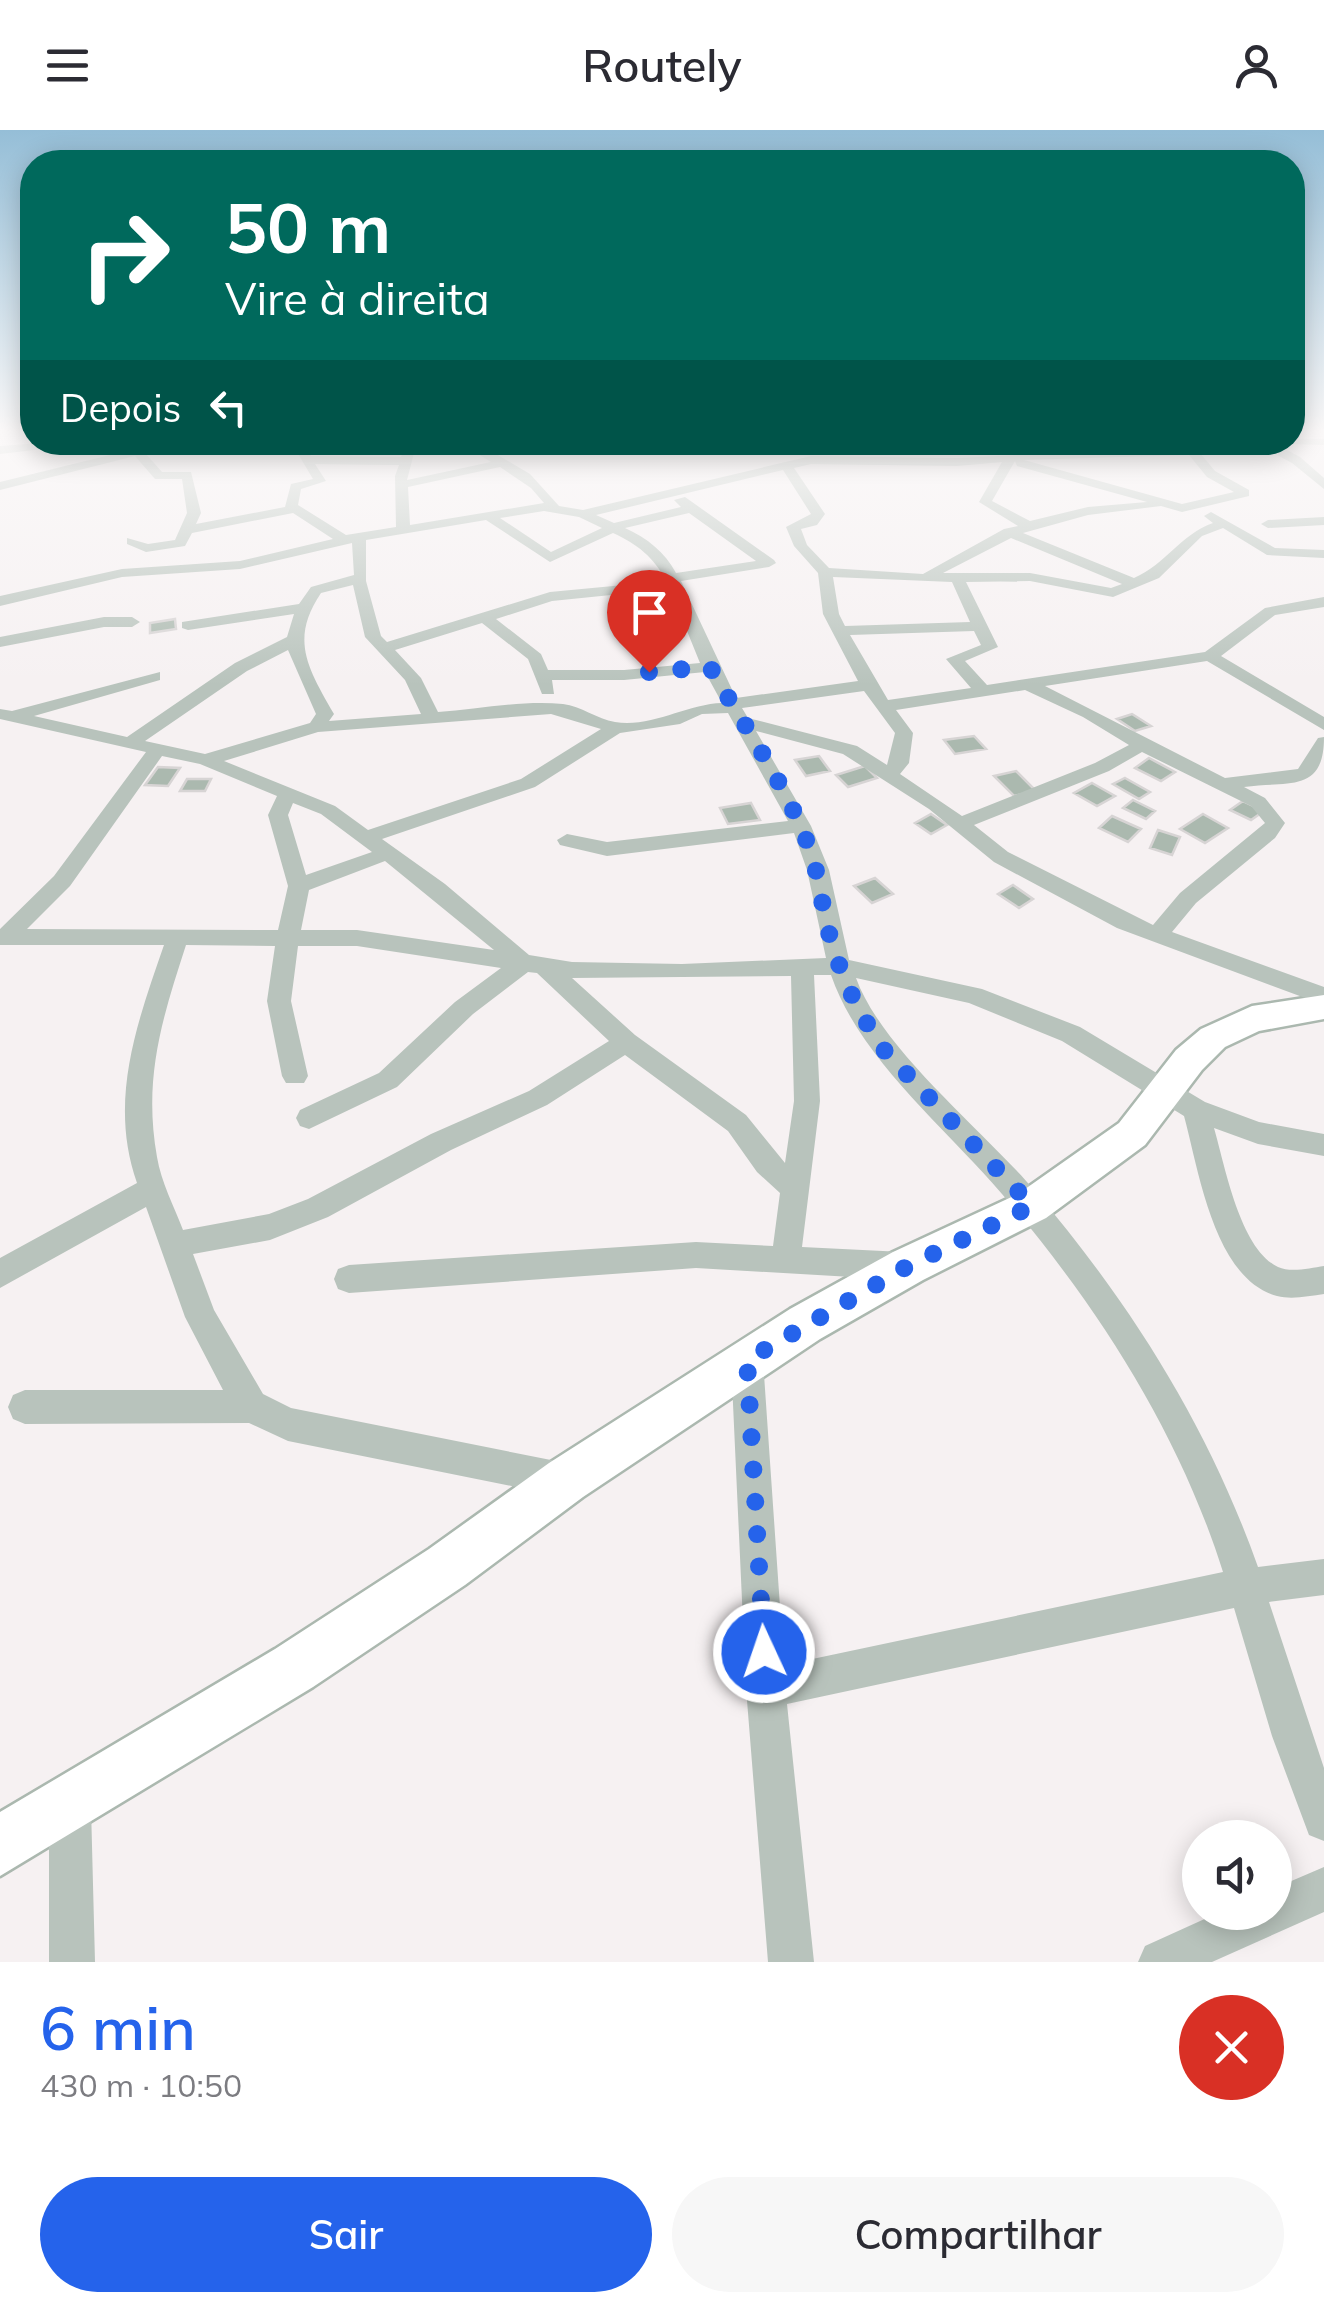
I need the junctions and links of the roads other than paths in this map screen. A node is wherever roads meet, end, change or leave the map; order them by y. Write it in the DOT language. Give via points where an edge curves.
graph roads {
  1 [pos="193,514"];
  2 [pos="249,514"];
  3 [pos="310,514"];
  4 [pos="402,514"];
  5 [pos="506,514"];
  6 [pos="584,514"];
  7 [pos="667,514"];
  8 [pos="702,514"];
  9 [pos="818,514"];
  10 [pos="1007,514"];
  11 [pos="1074,514"];
  12 [pos="1207,514"];
  13 [pos="490,517"];
  14 [pos="1324,521"];
  15 [pos="1225,523"];
  16 [pos="1268,524"];
  17 [pos="1027,526"];
  18 [pos="614,528"];
  19 [pos="189,529"];
  20 [pos="403,530"];
  21 [pos="1009,532"];
  22 [pos="351,538"];
  23 [pos="132,541"];
  24 [pos="802,546"];
  25 [pos="758,552"];
  26 [pos="1324,554"];
  27 [pos="825,572"];
  28 [pos="925,578"];
  29 [pos="957,578"];
  30 [pos="359,580"];
  31 [pos="673,581"];
  32 [pos="1138,585"];
  33 [pos="0,600"];
  34 [pos="1324,602"];
  35 [pos="308,607"];
  36 [pos="482,616"];
  37 [pos="132,622"];
  38 [pos="188,625"];
  39 [pos="982,626"];
  40 [pos="840,631"];
  41 [pos="294,640"];
  42 [pos="0,642"];
  43 [pos="385,648"];
  44 [pos="1210,656"];
  45 [pos="710,667"];
  46 [pos="544,675"];
  47 [pos="154,676"];
  48 [pos="1026,684"];
  49 [pos="868,685"];
  50 [pos="983,691"];
  51 [pos="886,706"];
  52 [pos="552,710"];
  53 [pos="737,712"];
  54 [pos="8,715"];
  55 [pos="430,715"];
  56 [pos="1324,725"];
  57 [pos="316,727"];
  58 [pos="615,728"];
  59 [pos="1324,742"];
  60 [pos="129,744"];
  61 [pos="1142,746"];
  62 [pos="156,751"];
  63 [pos="206,760"];
  64 [pos="887,776"];
  65 [pos="1226,784"];
  66 [pos="288,793"];
  67 [pos="961,824"];
  68 [pos="801,826"];
  69 [pos="367,837"];
  70 [pos="566,840"];
  71 [pos="385,854"];
  72 [pos="299,886"];
  73 [pos="178,936"];
  74 [pos="4,937"];
  75 [pos="1156,937"];
  76 [pos="287,938"];
  77 [pos="534,966"];
  78 [pos="840,966"];
  79 [pos="802,967"];
  80 [pos="1324,996"];
  81 [pos="1324,1007"];
  82 [pos="626,1042"];
  83 [pos="295,1076"];
  84 [pos="1182,1101"];
  85 [pos="310,1118"];
  86 [pos="1324,1145"];
  87 [pos="154,1188"];
  88 [pos="796,1190"];
  89 [pos="1032,1206"];
  90 [pos="177,1244"];
  91 [pos="786,1256"];
  92 [pos="908,1266"];
  93 [pos="0,1274"];
  94 [pos="349,1279"];
  95 [pos="1324,1280"];
  96 [pos="747,1360"];
  97 [pos="25,1406"];
  98 [pos="251,1406"];
  99 [pos="566,1480"];
  100 [pos="1324,1577"];
  101 [pos="1246,1585"];
  102 [pos="766,1688"];
  103 [pos="70,1807"];
  104 [pos="1324,1820"];
  105 [pos="0,1846"];
  106 [pos="1324,1889"];
  107 [pos="1292,1903"];
  108 [pos="1233,1930"];
  109 [pos="72,1962"];
  110 [pos="791,1962"];
  111 [pos="1161,1962"];
  1 -- 19 [label="street"];
  2 -- 19 [label="street"];
  3 -- 22 [label="street"];
  4 -- 20 [label="street"];
  5 -- 13 [label="street"];
  6 -- 18 [label="street"];
  7 -- 18 [label="street"];
  8 -- 25 [label="street"];
  9 -- 24 [label="street" via="793,526"];
  10 -- 17 [label="street"];
  11 -- 17 [label="street"];
  12 -- 15 [label="street"];
  13 -- 18 [label="street" via="550,558"];
  13 -- 20 [label="street"];
  14 -- 16 [label="street"];
  15 -- 26 [label="street" via="1272,552"];
  15 -- 32 [label="street" via="1197,533"];
  17 -- 21 [label="street"];
  18 -- 31 [label="street" via="651,549"];
  19 -- 23 [label="street" via="175,544 146,548"];
  20 -- 22 [label="street"];
  21 -- 28 [label="street"];
  21 -- 32 [label="street"];
  22 -- 30 [label="street"];
  22 -- 33 [label="street" via="240,565 122,574"];
  24 -- 25 [label="street"];
  24 -- 27 [label="street"];
  25 -- 31 [label="street" via="770,563"];
  27 -- 28 [label="street"];
  27 -- 40 [label="street"];
  28 -- 29 [label="street"];
  29 -- 32 [label="street" via="1030,577 1104,593"];
  29 -- 39 [label="street"];
  30 -- 35 [label="street" via="316,590"];
  30 -- 43 [label="street" via="367,624"];
  31 -- 36 [label="street" via="571,594"];
  31 -- 45 [label="street"];
  34 -- 44 [label="street" via="1278,606"];
  35 -- 38 [label="street"];
  35 -- 41 [label="street"];
  36 -- 43 [label="street"];
  36 -- 46 [label="street" via="535,657"];
  37 -- 42 [label="street"];
  39 -- 40 [label="street"];
  39 -- 50 [label="street" via="990,648 954,659"];
  40 -- 49 [label="street"];
  41 -- 57 [label="street" via="299,672 325,714"];
  41 -- 60 [label="street" via="241,667"];
  43 -- 55 [label="street" via="413,678"];
  44 -- 48 [label="street"];
  44 -- 56 [label="street"];
  45 -- 46 [label="street"];
  45 -- 53 [label="street"];
  46 -- 52 [label="street"];
  47 -- 54 [label="street"];
  48 -- 50 [label="street"];
  48 -- 61 [label="street"];
  49 -- 51 [label="street"];
  49 -- 53 [label="street"];
  50 -- 51 [label="street"];
  51 -- 64 [label="street" via="904,733 900,763"];
  52 -- 55 [label="street"];
  52 -- 58 [label="street"];
  53 -- 58 [label="street" via="698,709 680,719"];
  53 -- 64 [label="street" via="850,750"];
  53 -- 68 [label="street"];
  54 -- 60 [label="street"];
  55 -- 57 [label="street"];
  57 -- 63 [label="street"];
  58 -- 69 [label="street" via="528,783"];
  59 -- 65 [label="street" via="1302,774"];
  60 -- 62 [label="street"];
  61 -- 65 [label="street"];
  61 -- 67 [label="street"];
  62 -- 63 [label="street"];
  62 -- 74 [label="street" via="62,880"];
  63 -- 66 [label="street"];
  64 -- 67 [label="street"];
  65 -- 75 [label="street" via="1258,802 1275,823 1188,898"];
  66 -- 69 [label="street"];
  66 -- 72 [label="street" via="278,814"];
  67 -- 75 [label="street" via="1001,856"];
  68 -- 70 [label="street" via="607,850"];
  68 -- 78 [label="street"];
  69 -- 71 [label="street"];
  71 -- 72 [label="street"];
  71 -- 77 [label="street"];
  72 -- 76 [label="street"];
  73 -- 74 [label="street"];
  73 -- 76 [label="street"];
  73 -- 87 [label="street" via="137,1082 138,1130"];
  75 -- 80 [label="street"];
  76 -- 77 [label="street" via="358,938"];
  76 -- 83 [label="street" via="280,1001"];
  77 -- 79 [label="street" via="682,972"];
  77 -- 82 [label="street"];
  77 -- 85 [label="street" via="464,1008 388,1080"];
  78 -- 79 [label="street"];
  78 -- 84 [label="street" via="1011,1009 1071,1034"];
  78 -- 89 [label="street" via="850,996 884,1050"];
  79 -- 88 [label="street" via="808,1101"];
  81 -- 84 [label="street" via="1252,1020 1213,1038 1189,1060"];
  82 -- 88 [label="street" via="737,1123 766,1164"];
  82 -- 90 [label="street" via="538,1098 318,1208 270,1227"];
  84 -- 86 [label="street" via="1258,1134"];
  84 -- 89 [label="street"];
  84 -- 95 [label="street" via="1232,1235 1252,1268 1285,1283"];
  87 -- 90 [label="street"];
  87 -- 93 [label="street"];
  88 -- 91 [label="street"];
  89 -- 92 [label="street"];
  89 -- 101 [label="street" via="1175,1420"];
  90 -- 98 [label="street" via="201,1317"];
  91 -- 92 [label="street"];
  91 -- 94 [label="street" via="696,1254"];
  92 -- 96 [label="street"];
  96 -- 99 [label="street"];
  96 -- 102 [label="street"];
  97 -- 98 [label="street"];
  98 -- 99 [label="street" via="288,1424"];
  99 -- 103 [label="street" via="294,1668"];
  100 -- 101 [label="street"];
  101 -- 102 [label="street" via="1142,1602 862,1674"];
  101 -- 104 [label="street"];
  102 -- 110 [label="street"];
  103 -- 105 [label="street"];
  103 -- 109 [label="street"];
  106 -- 107 [label="street"];
  108 -- 111 [label="street"];
}
